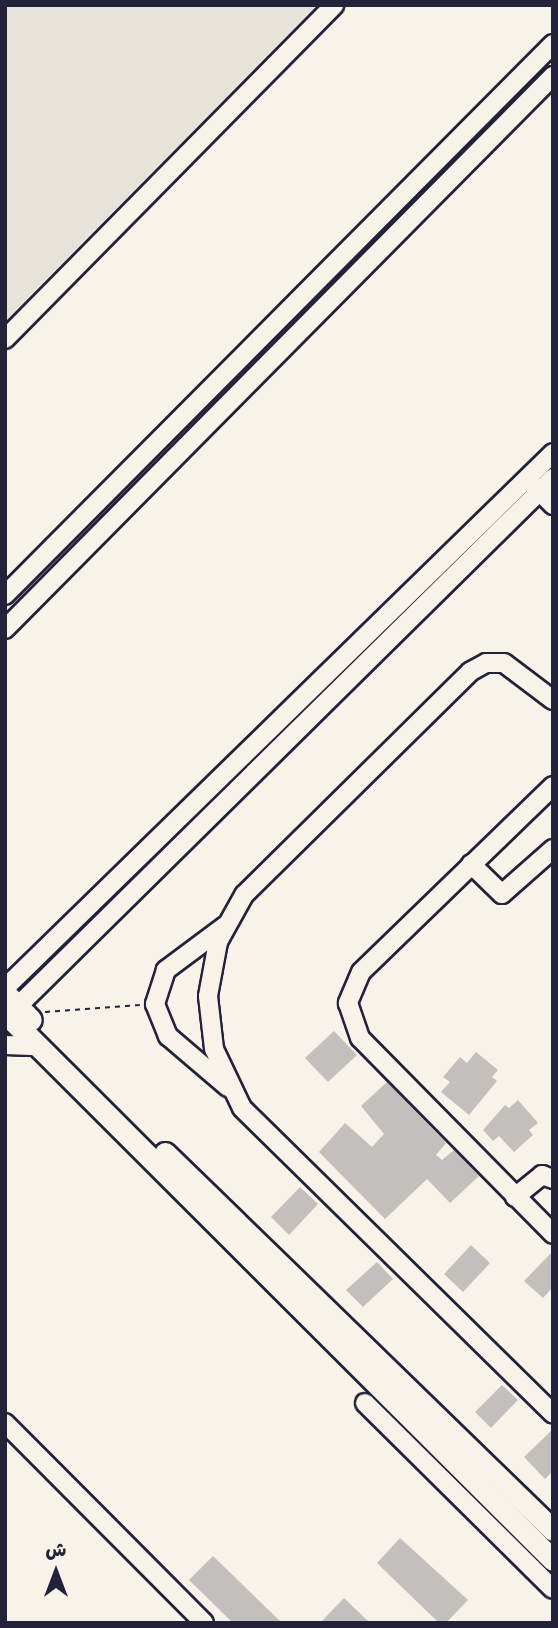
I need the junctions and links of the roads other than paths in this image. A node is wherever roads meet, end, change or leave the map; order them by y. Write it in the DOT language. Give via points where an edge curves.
graph roads {
  1 [pos="334,5"];
  2 [pos="553,44"];
  3 [pos="553,76"];
  4 [pos="270,328"];
  5 [pos="5,338"];
  6 [pos="287,344"];
  7 [pos="553,453"];
  8 [pos="553,478"];
  9 [pos="533,485"];
  10 [pos="553,505"];
  11 [pos="5,595"];
  12 [pos="5,629"];
  13 [pos="553,700"];
  14 [pos="553,786"];
  15 [pos="553,849"];
  16 [pos="471,864"];
  17 [pos="225,926"];
  18 [pos="5,988"];
  19 [pos="13,1006"];
  20 [pos="5,1045"];
  21 [pos="38,1046"];
  22 [pos="232,1091"];
  23 [pos="98,1097"];
  24 [pos="553,1179"];
  25 [pos="515,1197"];
  26 [pos="553,1234"];
  27 [pos="365,1403"];
  28 [pos="553,1414"];
  29 [pos="5,1423"];
  30 [pos="553,1530"];
  31 [pos="553,1560"];
  32 [pos="553,1589"];
  33 [pos="204,1623"];
  1 -- 5 [label="street"];
  2 -- 4 [label="street"];
  3 -- 6 [label="street"];
  4 -- 6 [label="street"];
  4 -- 11 [label="street"];
  6 -- 12 [label="street"];
  7 -- 9 [label="street"];
  8 -- 9 [label="street"];
  9 -- 10 [label="street"];
  9 -- 18 [label="street"];
  9 -- 19 [label="street"];
  13 -- 17 [label="street" via="512,667 495,662 478,667 258,879"];
  14 -- 16 [label="street"];
  15 -- 16 [label="street" via="502,894"];
  16 -- 25 [label="street" via="361,972 352,986 349,1012 360,1038"];
  17 -- 22 [label="street" via="210,977 208,1014 214,1049"];
  17 -- 22 [label="street" via="172,963 158,986 155,1004 168,1036"];
  19 -- 21 [label="main road"];
  19 -- 23 [label="main road"];
  20 -- 21 [label="street"];
  21 -- 23 [label="main road"];
  22 -- 28 [label="street" via="257,1126"];
  23 -- 30 [label="main road"];
  23 -- 31 [label="main road"];
  24 -- 25 [label="street" via="541,1175"];
  25 -- 26 [label="street"];
  27 -- 32 [label="street"];
  29 -- 33 [label="street"];
}
